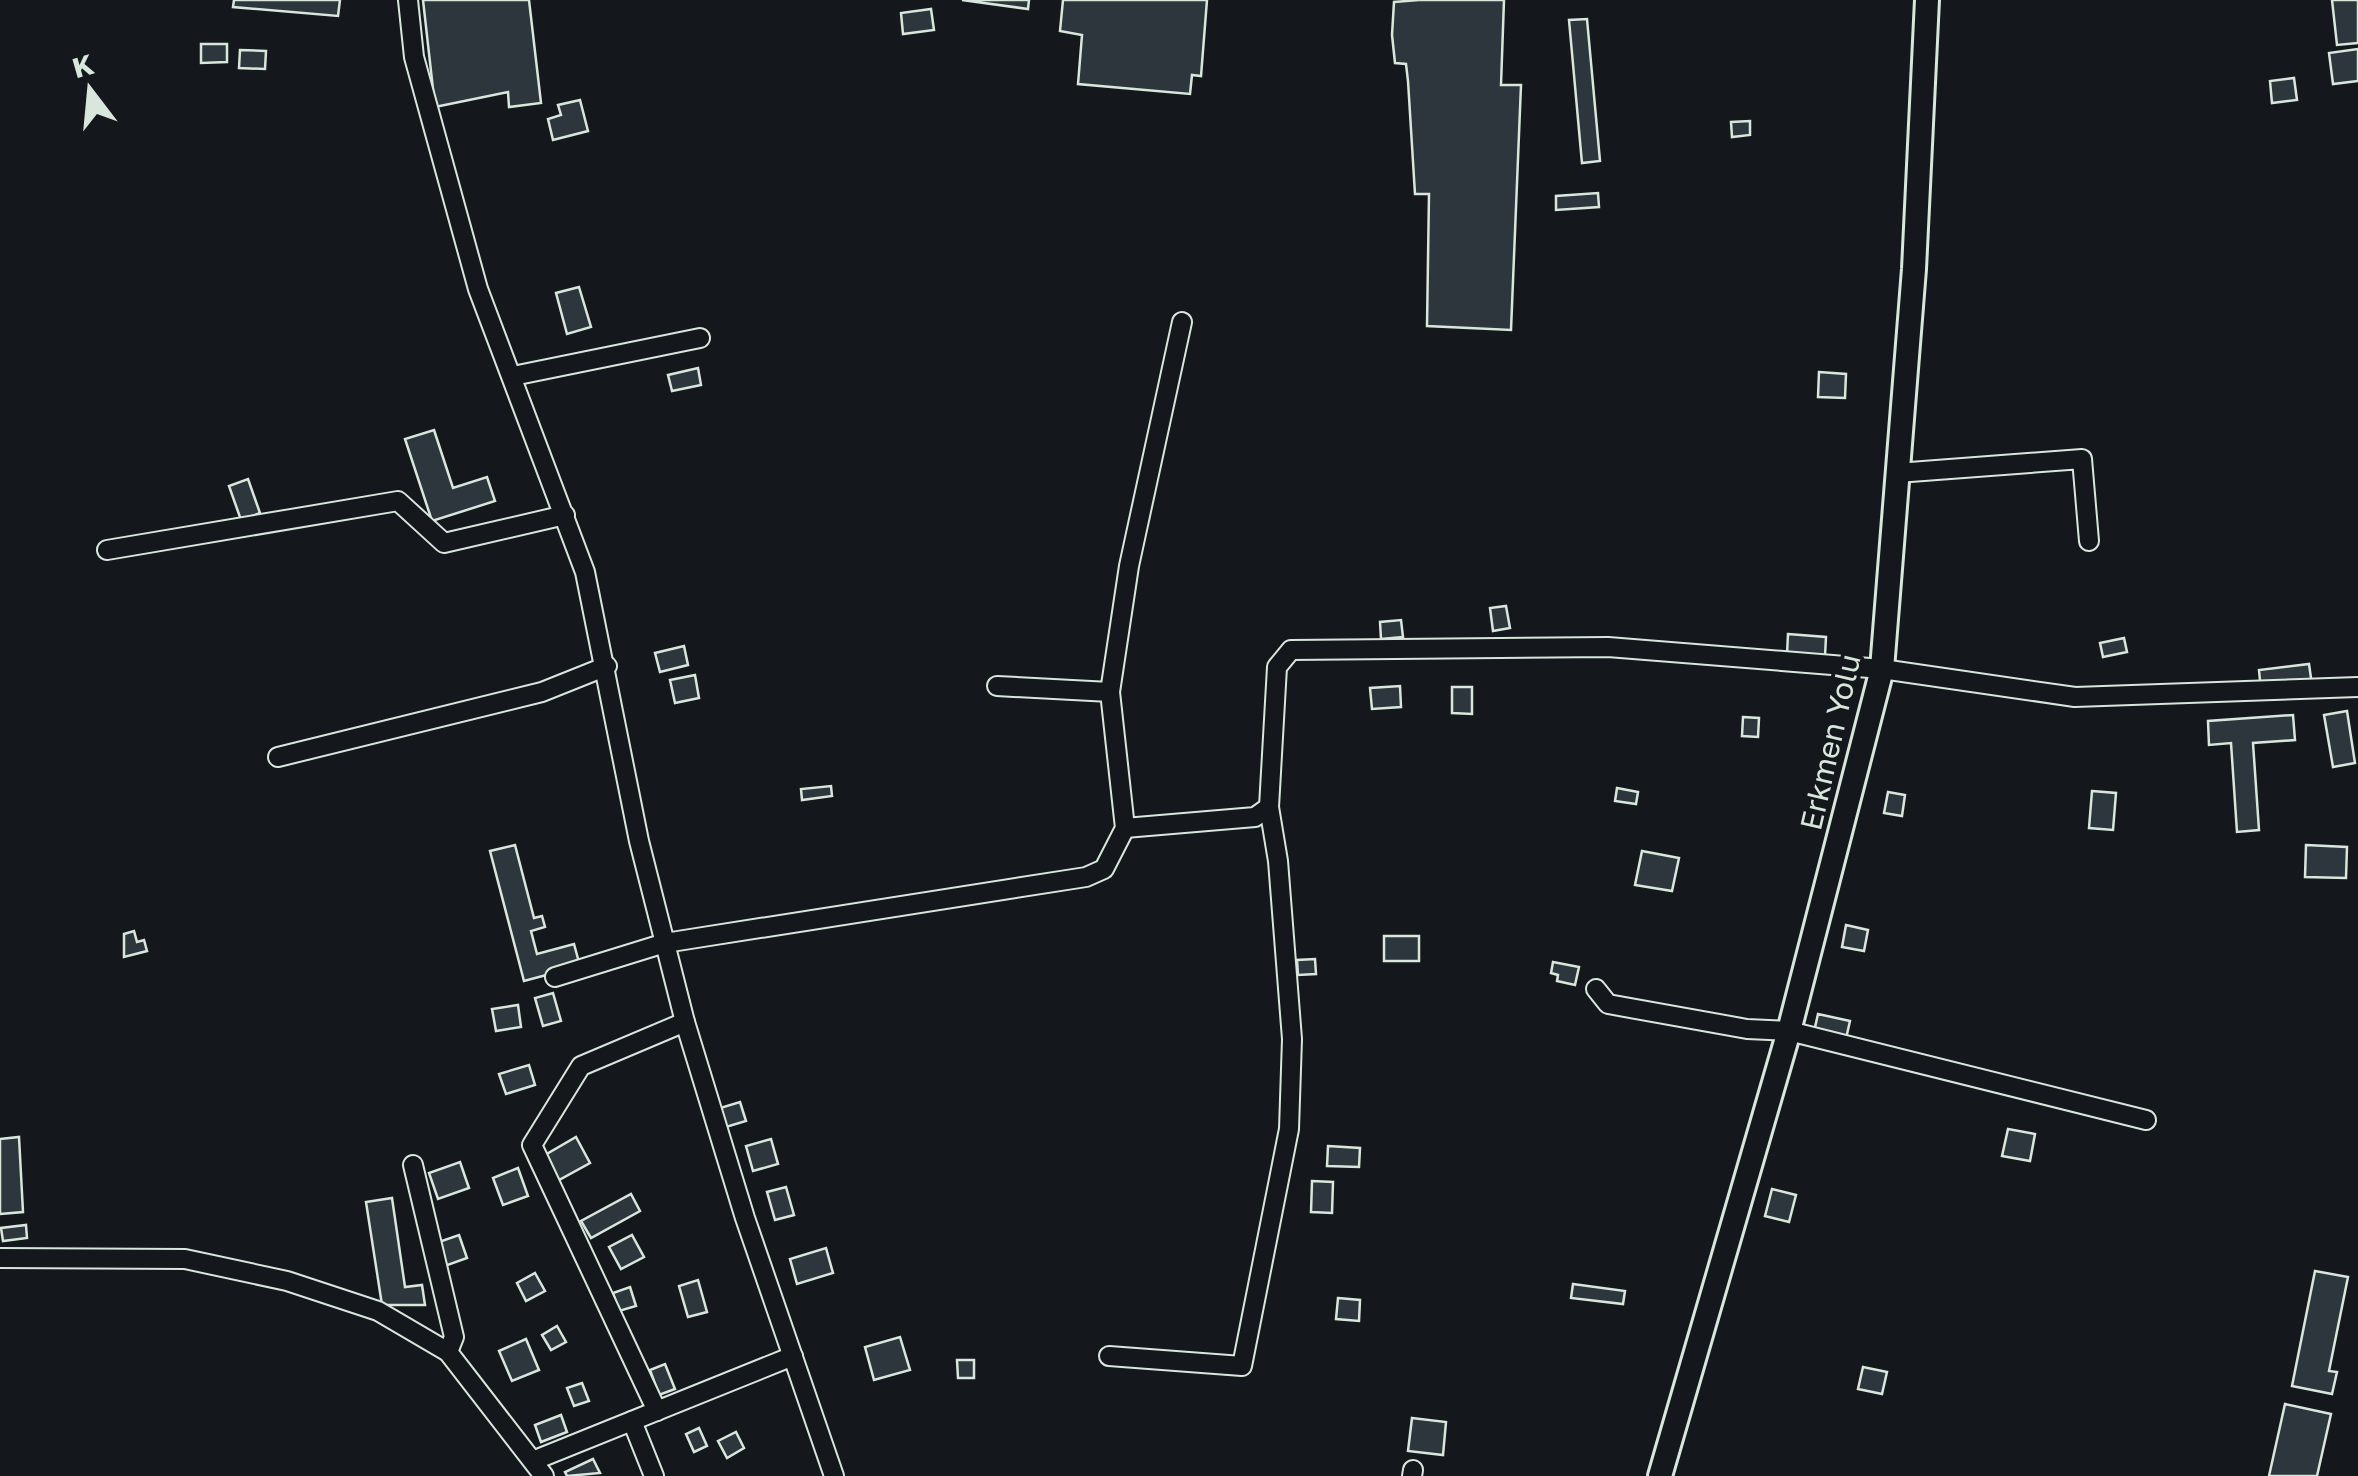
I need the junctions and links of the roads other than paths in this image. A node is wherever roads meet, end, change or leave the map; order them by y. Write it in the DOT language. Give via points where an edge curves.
graph roads {
  1 [pos="408,0"];
  2 [pos="1928,0"];
  3 [pos="1182,322"];
  4 [pos="700,338"];
  5 [pos="513,376"];
  6 [pos="1898,473"];
  7 [pos="565,514"];
  8 [pos="2089,541"];
  9 [pos="107,550"];
  10 [pos="607,666"];
  11 [pos="1882,669"];
  12 [pos="997,686"];
  13 [pos="2358,688"];
  14 [pos="1110,692"];
  15 [pos="278,757"];
  16 [pos="1269,808"];
  17 [pos="1125,828"];
  18 [pos="665,943"];
  19 [pos="555,978"];
  20 [pos="1596,988"];
  21 [pos="686,1022"];
  22 [pos="1789,1031"];
  23 [pos="2146,1120"];
  24 [pos="413,1165"];
  25 [pos="0,1258"];
  26 [pos="448,1352"];
  27 [pos="793,1356"];
  28 [pos="1109,1356"];
  29 [pos="658,1411"];
  30 [pos="632,1421"];
  31 [pos="540,1468"];
  32 [pos="654,1476"];
  33 [pos="834,1476"];
  34 [pos="1660,1476"];
  1 -- 5 [label="street" via="414,57 458,218"];
  2 -- 6 [label="street, Erkmen Yolu"];
  3 -- 14 [label="street" via="1129,566"];
  4 -- 5 [label="street"];
  5 -- 7 [label="street"];
  6 -- 8 [label="street" via="2082,459"];
  6 -- 11 [label="street, Erkmen Yolu"];
  7 -- 9 [label="street" via="444,542 398,501"];
  7 -- 10 [label="street"];
  10 -- 15 [label="street" via="542,692"];
  10 -- 18 [label="street" via="638,841"];
  11 -- 13 [label="street" via="2075,698"];
  11 -- 16 [label="street" via="1608,647 1291,650 1277,667"];
  11 -- 22 [label="street, Erkmen Yolu"];
  12 -- 14 [label="street"];
  14 -- 17 [label="street"];
  16 -- 17 [label="street" via="1255,817"];
  16 -- 28 [label="street" via="1292,1039 1288,1129 1242,1366"];
  17 -- 18 [label="street" via="1104,869 1086,877"];
  18 -- 19 [label="street"];
  18 -- 21 [label="street"];
  20 -- 22 [label="street" via="1608,1004"];
  21 -- 27 [label="street"];
  21 -- 29 [label="street" via="581,1066 532,1145"];
  22 -- 23 [label="street"];
  22 -- 34 [label="street, Erkmen Yolu"];
  24 -- 26 [label="street" via="454,1337"];
  25 -- 26 [label="street" via="185,1259 287,1281 378,1311"];
  26 -- 31 [label="street"];
  27 -- 29 [label="street"];
  27 -- 33 [label="street"];
  29 -- 30 [label="street"];
  30 -- 31 [label="street"];
  30 -- 32 [label="street"];
}
